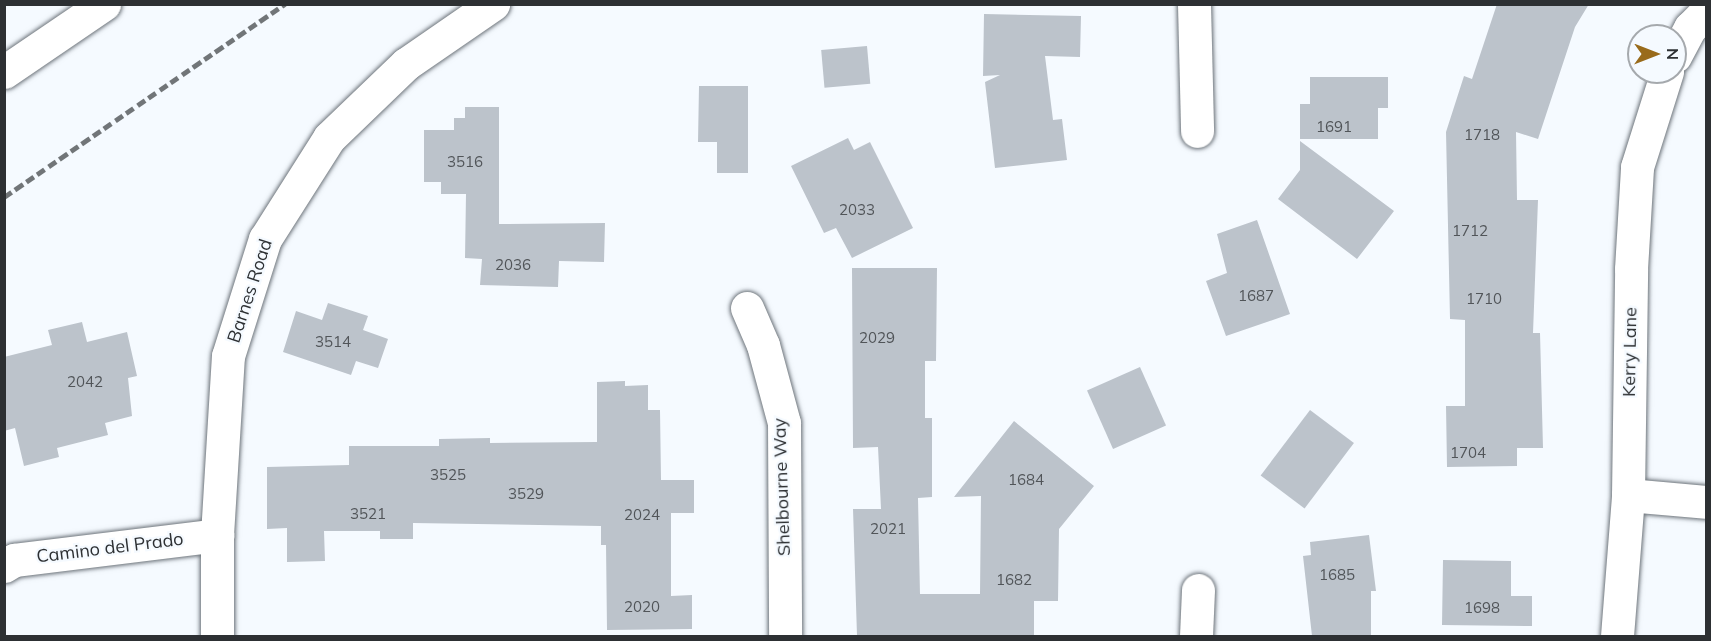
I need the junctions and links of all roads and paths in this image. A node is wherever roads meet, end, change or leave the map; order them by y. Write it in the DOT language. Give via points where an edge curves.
graph roads {
  1 [pos="104,4"];
  2 [pos="493,4"];
  3 [pos="1194,4"];
  4 [pos="1707,12"];
  5 [pos="1687,34"];
  6 [pos="4,72"];
  7 [pos="1663,84"];
  8 [pos="1197,131"];
  9 [pos="747,308"];
  10 [pos="1628,495"];
  11 [pos="1707,502"];
  12 [pos="217,535"];
  13 [pos="4,566"];
  14 [pos="1198,590"];
  15 [pos="217,636"];
  16 [pos="785,636"];
  17 [pos="1196,636"];
  18 [pos="1617,636"];
  1 -- 6 [label="street"];
  2 -- 12 [label="street, Barnes Road" via="406,64 329,138 265,239 228,356"];
  3 -- 8 [label="street"];
  4 -- 5 [label="street"];
  7 -- 10 [label="street, Kerry Lane" via="1637,167 1631,269"];
  9 -- 16 [label="street, Shelbourne Way" via="763,345 784,423"];
  10 -- 11 [label="street"];
  10 -- 18 [label="street, Kerry Lane"];
  12 -- 13 [label="street, Camino del Prado" via="14,560"];
  12 -- 15 [label="street, Barnes Road"];
  14 -- 17 [label="street"];
}
